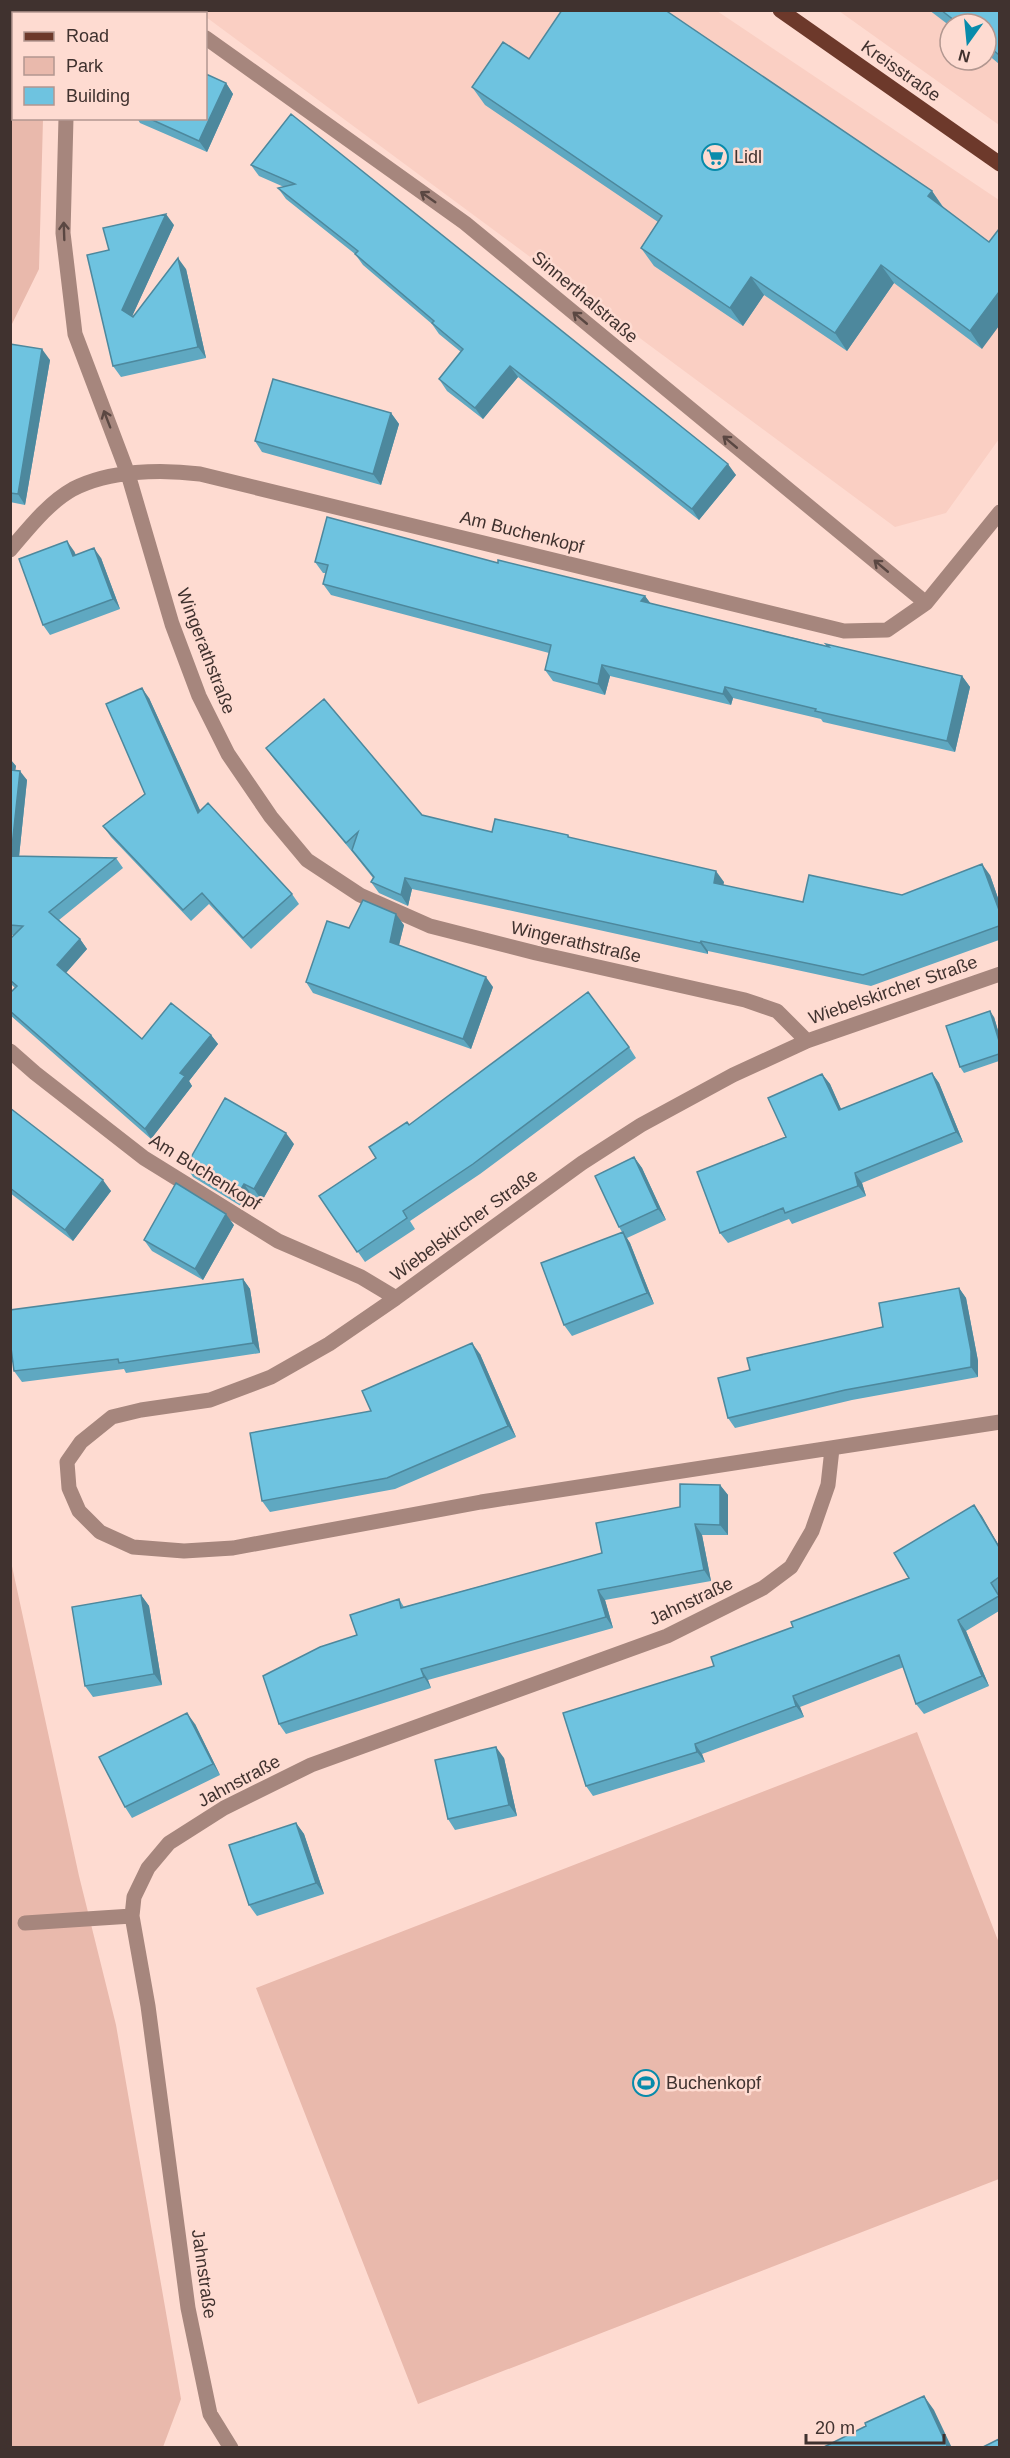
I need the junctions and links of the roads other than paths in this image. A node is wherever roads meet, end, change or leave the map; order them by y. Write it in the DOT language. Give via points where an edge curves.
graph roads {
  1 [pos="780,10"];
  2 [pos="207,39"];
  3 [pos="66,120"];
  4 [pos="999,164"];
  5 [pos="128,474"];
  6 [pos="999,512"];
  7 [pos="10,550"];
  8 [pos="926,603"];
  9 [pos="999,974"];
  10 [pos="807,1041"];
  11 [pos="10,1051"];
  12 [pos="396,1298"];
  13 [pos="999,1422"];
  14 [pos="832,1449"];
  15 [pos="132,1916"];
  16 [pos="25,1923"];
  17 [pos="231,2448"];
  1 -- 4 [label="main road, Kreisstraße"];
  8 -- 2 [label="street, Sinnerthalstraße, one-way" via="465,223"];
  5 -- 3 [label="street, Wingerathstraße, one-way" via="75,334 63,233"];
  5 -- 7 [label="street, Am Buchenkopf" via="73,489 43,513"];
  5 -- 8 [label="street, Am Buchenkopf" via="166,470 200,474 844,631 887,630"];
  5 -- 10 [label="street, Wingerathstraße" via="172,624 199,696 228,754 271,817 308,860 360,895 430,926 745,1000 777,1011"];
  6 -- 8 [label="street, Am Buchenkopf"];
  9 -- 10 [label="street, Wiebelskircher Straße"];
  10 -- 12 [label="street, Wiebelskircher Straße" via="733,1075 641,1125"];
  11 -- 12 [label="street, Am Buchenkopf" via="144,1158 278,1241 361,1277"];
  12 -- 14 [label="street, Wiebelskircher Straße" via="272,1377 210,1400 112,1417 81,1442 68,1462 69,1488 79,1511 100,1532 133,1547 184,1551 234,1548 481,1502"];
  13 -- 14 [label="street"];
  14 -- 15 [label="street, Jahnstraße" via="828,1485 812,1531 791,1567 763,1588 667,1636 311,1765 224,1808 169,1843 148,1868 134,1897"];
  15 -- 16 [label="street"];
  15 -- 17 [label="street, Jahnstraße" via="148,2006 188,2308 210,2414"];
}
